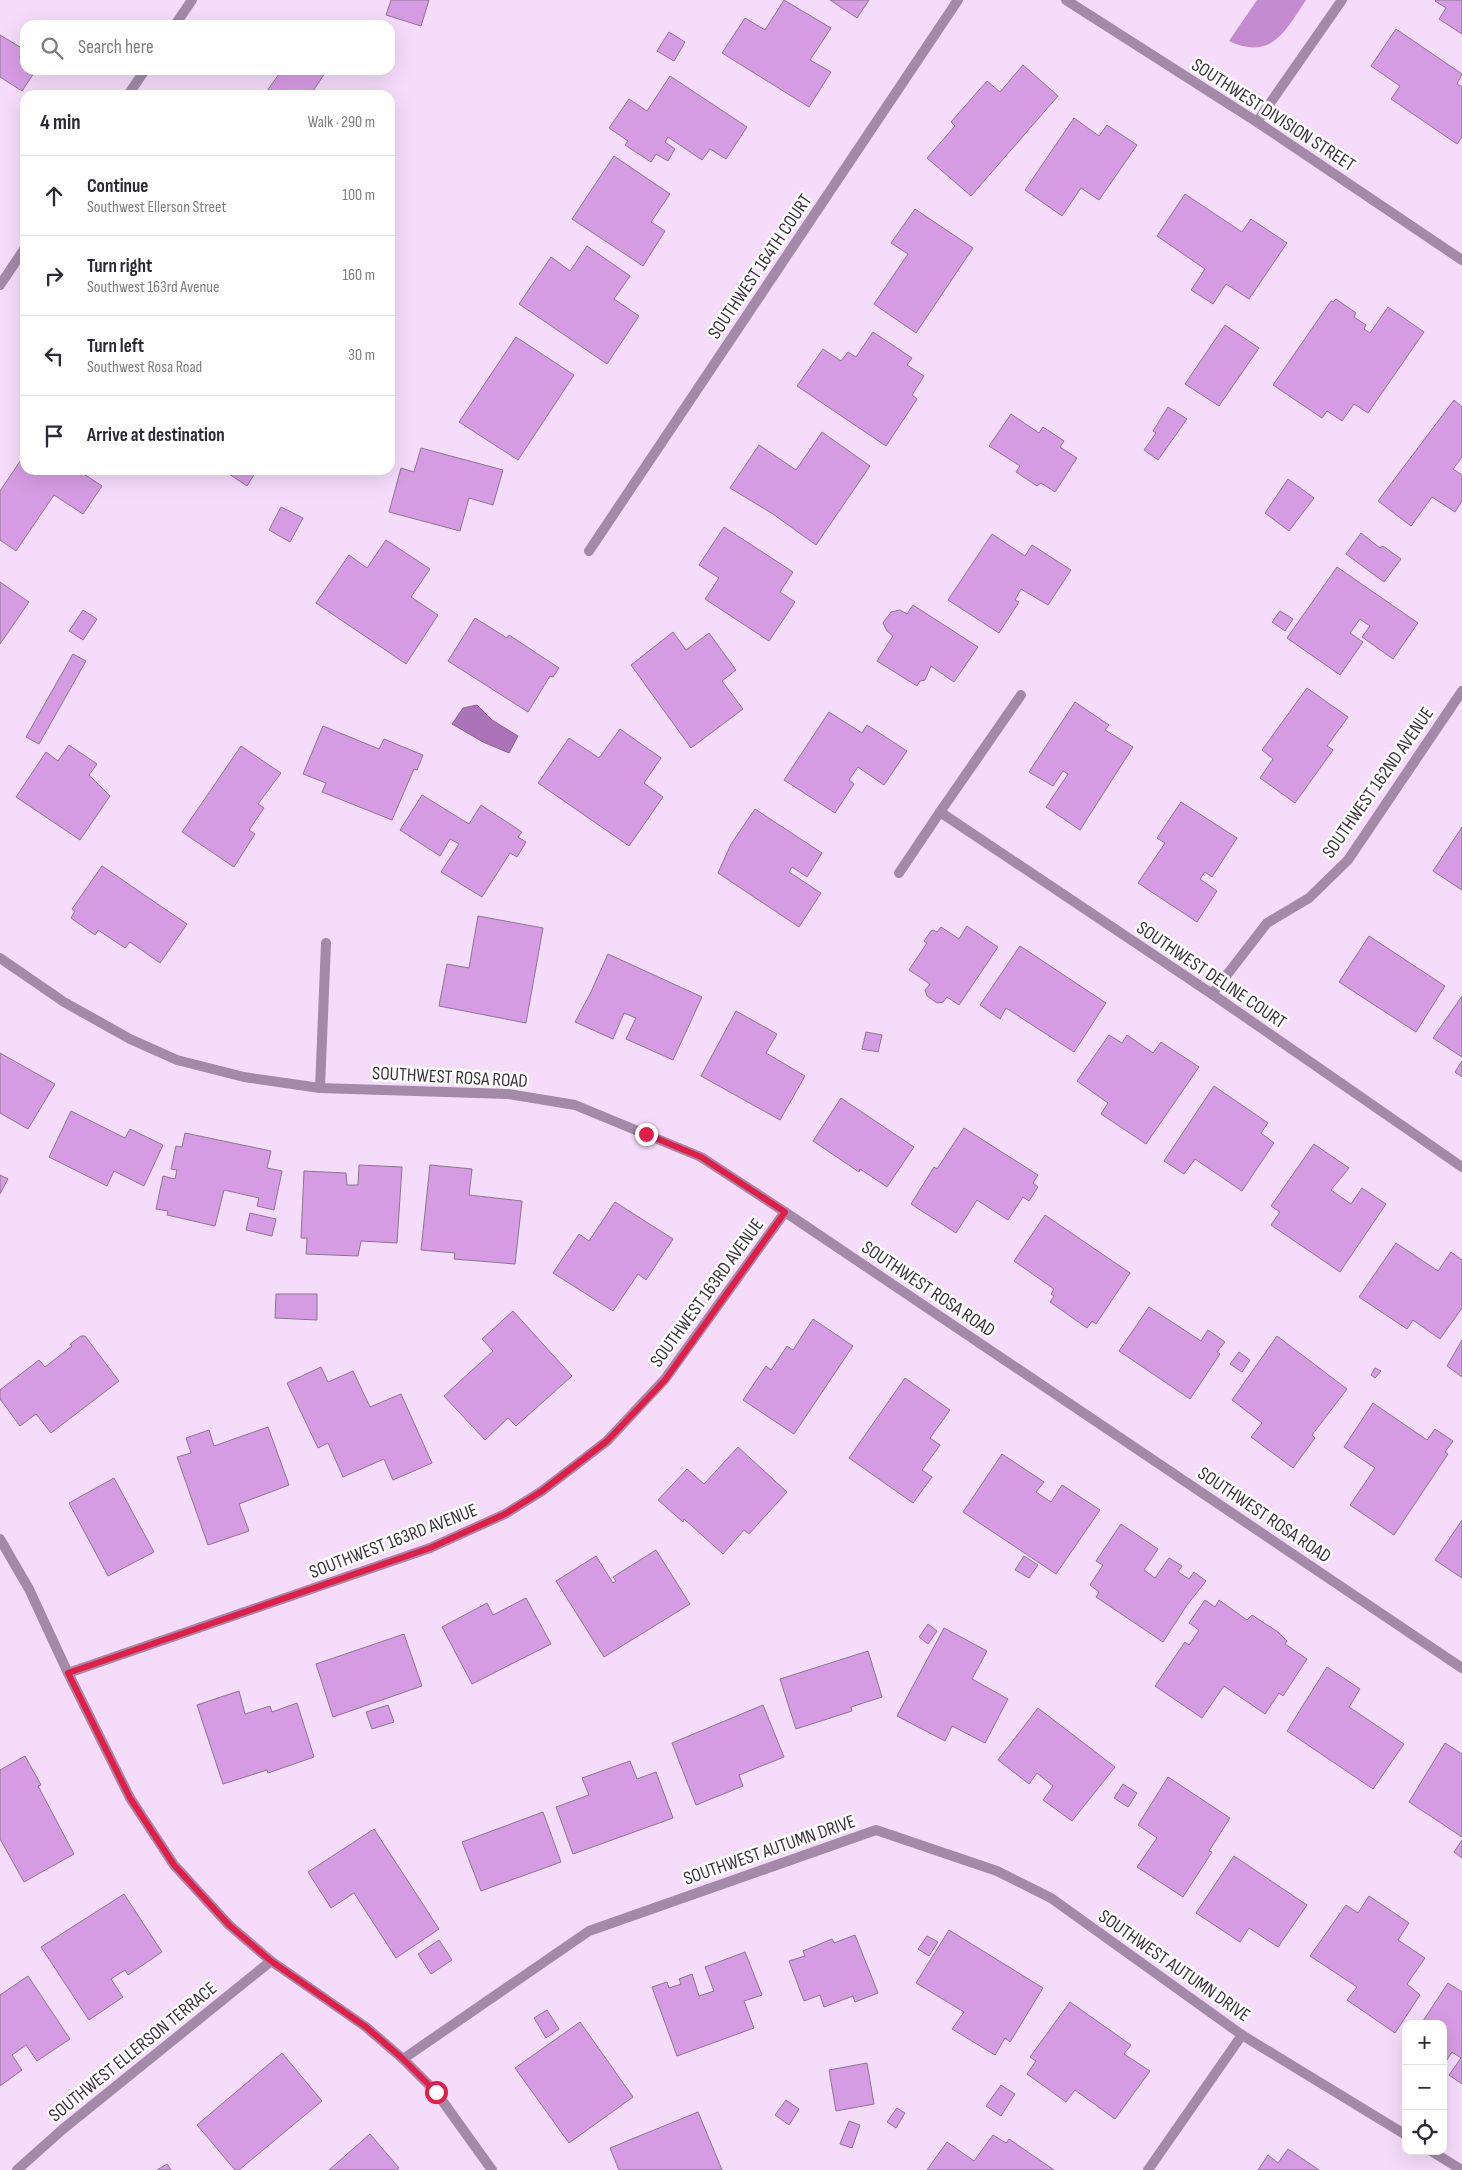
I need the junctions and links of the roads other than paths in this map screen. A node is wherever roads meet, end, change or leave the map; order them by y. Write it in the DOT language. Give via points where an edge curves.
graph roads {
  1 [pos="192,0"];
  2 [pos="958,0"];
  3 [pos="1066,0"];
  4 [pos="1342,0"];
  5 [pos="178,20"];
  6 [pos="142,75"];
  7 [pos="131,90"];
  8 [pos="1257,122"];
  9 [pos="20,255"];
  10 [pos="1462,260"];
  11 [pos="0,285"];
  12 [pos="589,551"];
  13 [pos="1462,691"];
  14 [pos="1022,695"];
  15 [pos="940,812"];
  16 [pos="898,873"];
  17 [pos="326,943"];
  18 [pos="0,958"];
  19 [pos="1212,994"];
  20 [pos="320,1088"];
  21 [pos="1462,1167"];
  22 [pos="785,1212"];
  23 [pos="0,1539"];
  24 [pos="1462,1668"];
  25 [pos="68,1673"];
  26 [pos="271,1961"];
  27 [pos="1242,2035"];
  28 [pos="403,2059"];
  29 [pos="1402,2133"];
  30 [pos="1438,2155"];
  31 [pos="17,2170"];
  32 [pos="492,2170"];
  33 [pos="1148,2170"];
  34 [pos="1462,2170"];
  1 -- 5 [label="street"];
  2 -- 12 [label="street, SOUTHWEST 164TH COURT"];
  3 -- 8 [label="street, SOUTHWEST DIVISION STREET"];
  4 -- 8 [label="street"];
  6 -- 7 [label="street"];
  8 -- 10 [label="street, SOUTHWEST DIVISION STREET"];
  9 -- 11 [label="street"];
  13 -- 19 [label="street, SOUTHWEST 162ND AVENUE" via="1348,860 1309,898 1267,923"];
  14 -- 15 [label="street"];
  15 -- 16 [label="street"];
  15 -- 19 [label="street, SOUTHWEST DELINE COURT"];
  17 -- 20 [label="street"];
  18 -- 20 [label="street, SOUTHWEST ROSA ROAD" via="64,1002 177,1060 244,1077"];
  19 -- 21 [label="street, SOUTHWEST DELINE COURT"];
  20 -- 22 [label="street, SOUTHWEST ROSA ROAD" via="508,1094 575,1105 701,1157"];
  22 -- 24 [label="street, SOUTHWEST ROSA ROAD"];
  22 -- 25 [label="street, SOUTHWEST 163RD AVENUE" via="665,1380 607,1441 542,1491 505,1514 430,1548"];
  23 -- 25 [label="street" via="29,1589"];
  25 -- 26 [label="street" via="130,1798 174,1865 229,1925"];
  26 -- 28 [label="street" via="366,2027"];
  26 -- 31 [label="street, SOUTHWEST ELLERSON TERRACE"];
  27 -- 28 [label="street, SOUTHWEST AUTUMN DRIVE" via="1051,1898 997,1871 876,1830 589,1931"];
  27 -- 29 [label="street, SOUTHWEST AUTUMN DRIVE"];
  27 -- 33 [label="street"];
  28 -- 32 [label="street" via="436,2092"];
  30 -- 34 [label="street"];
}
